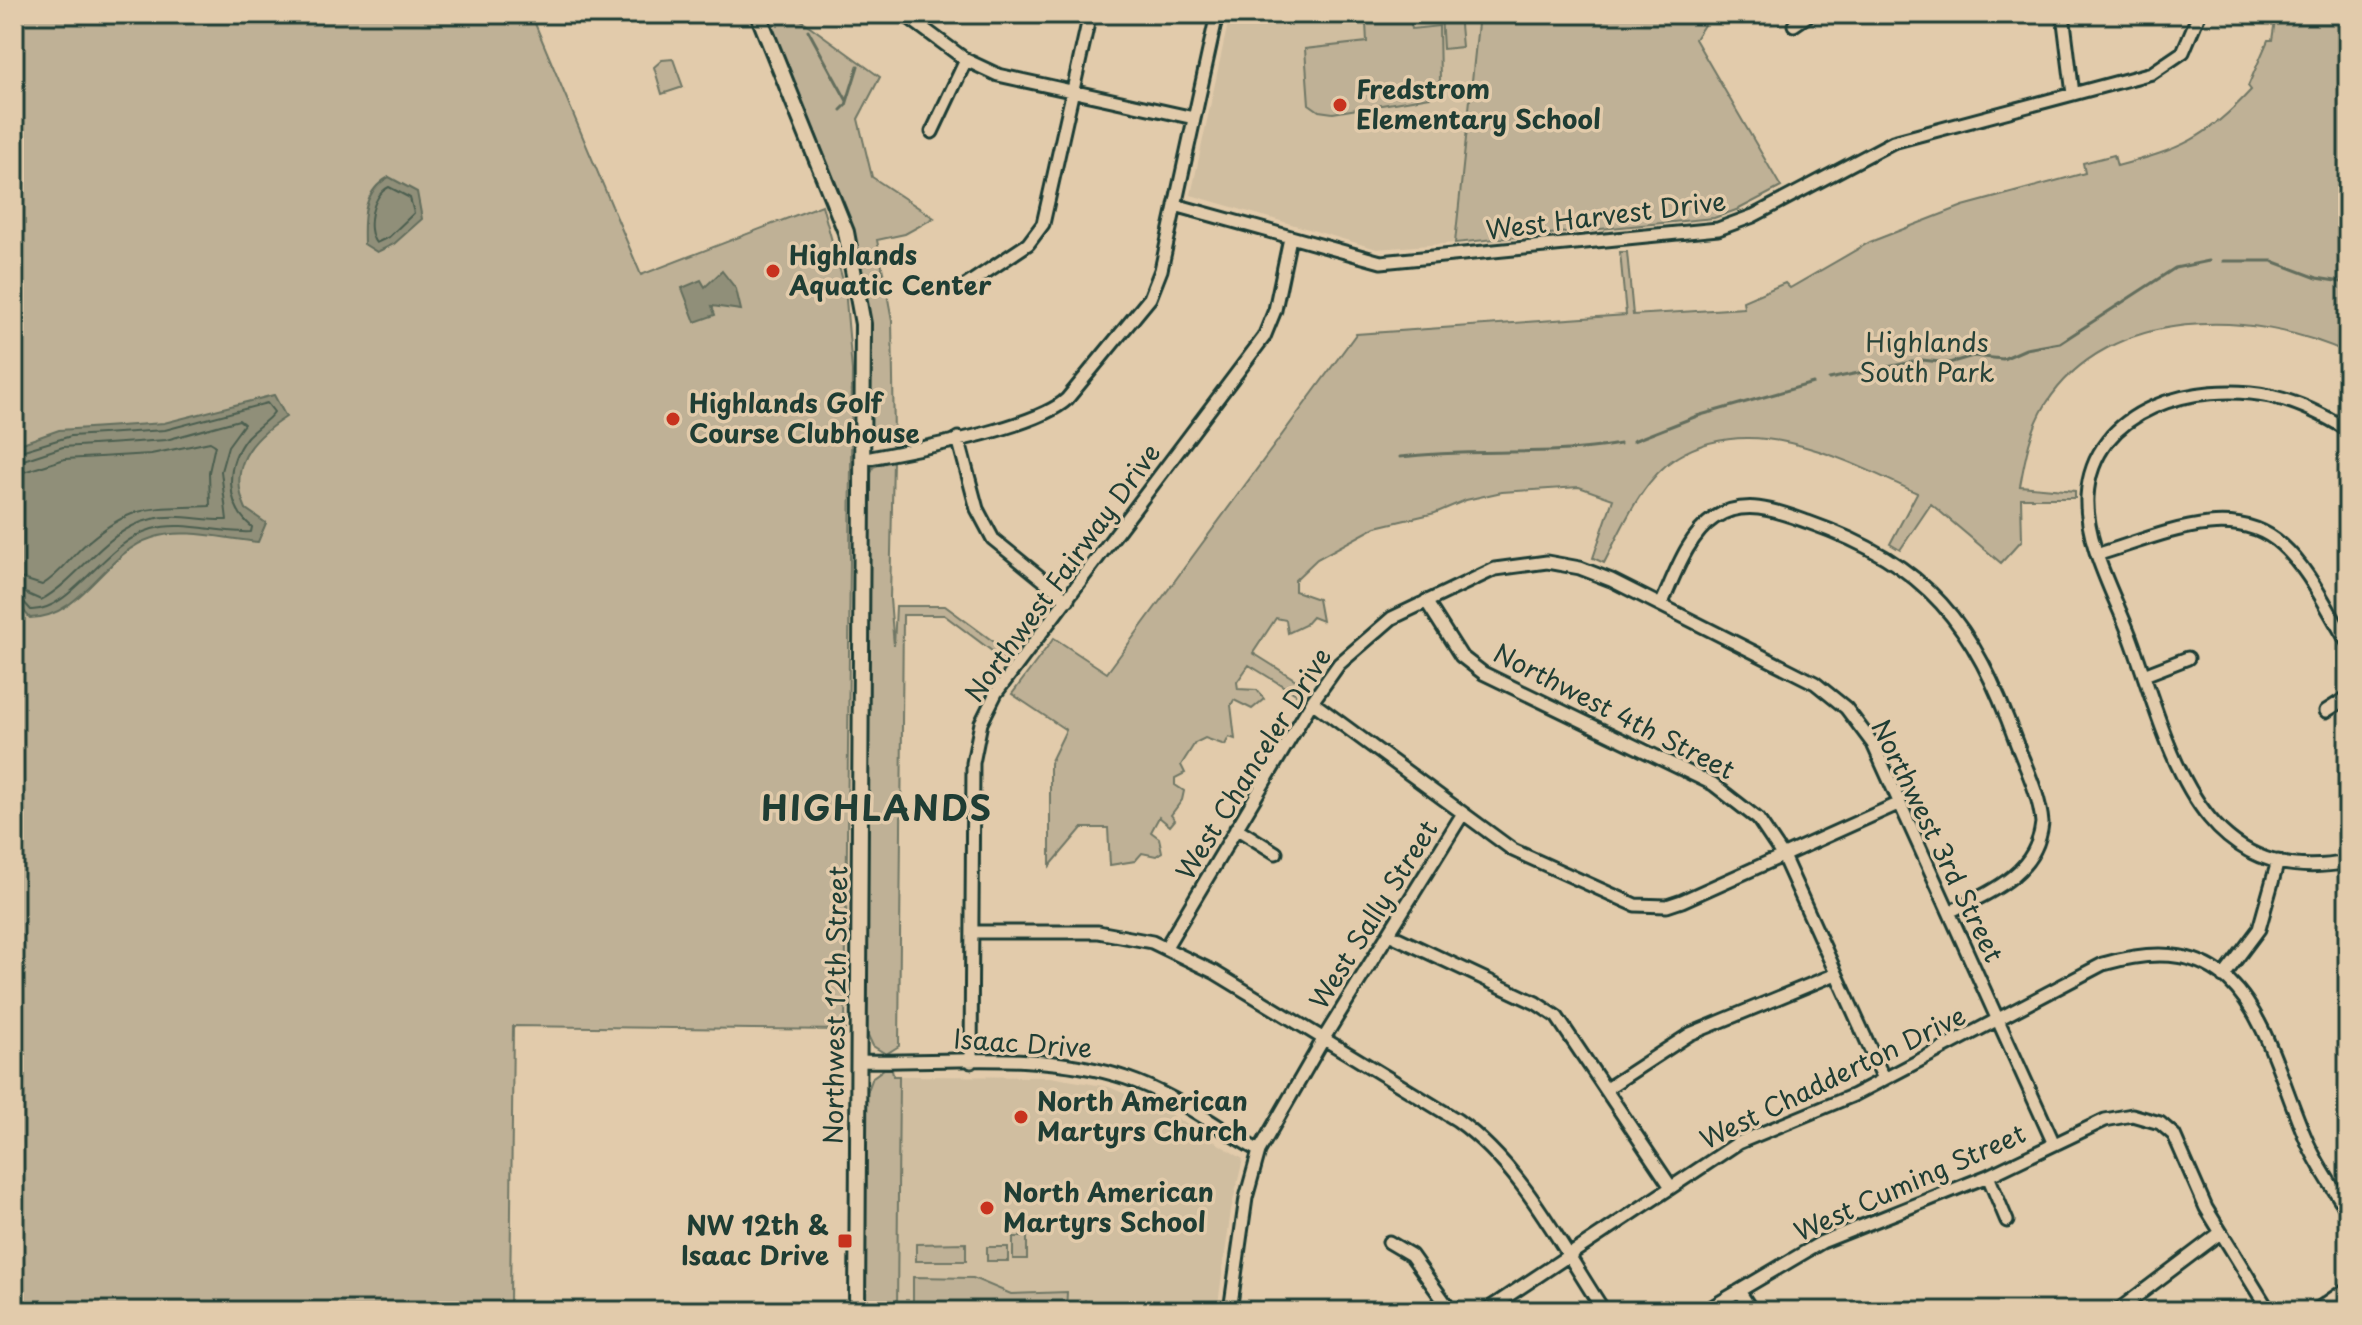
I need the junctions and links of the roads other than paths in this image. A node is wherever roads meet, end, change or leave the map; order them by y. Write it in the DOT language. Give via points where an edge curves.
graph roads {
  1 [pos="758,14"];
  2 [pos="904,14"];
  3 [pos="1090,14"];
  4 [pos="1217,14"];
  5 [pos="1810,14"];
  6 [pos="2063,14"];
  7 [pos="2199,14"];
  8 [pos="1794,25"];
  9 [pos="966,60"];
  10 [pos="1074,91"];
  11 [pos="2073,94"];
  12 [pos="1194,118"];
  13 [pos="932,132"];
  14 [pos="1175,205"];
  15 [pos="1290,238"];
  16 [pos="962,288"];
  17 [pos="2348,430"];
  18 [pos="958,438"];
  19 [pos="865,459"];
  20 [pos="2099,554"];
  21 [pos="1068,600"];
  22 [pos="1426,601"];
  23 [pos="1661,605"];
  24 [pos="2348,643"];
  25 [pos="2188,658"];
  26 [pos="2144,675"];
  27 [pos="2348,697"];
  28 [pos="1312,702"];
  29 [pos="2326,711"];
  30 [pos="1900,803"];
  31 [pos="1462,815"];
  32 [pos="1236,828"];
  33 [pos="1276,853"];
  34 [pos="1783,856"];
  35 [pos="2278,861"];
  36 [pos="2348,862"];
  37 [pos="1949,912"];
  38 [pos="972,932"];
  39 [pos="1389,934"];
  40 [pos="1166,947"];
  41 [pos="1836,974"];
  42 [pos="2223,977"];
  43 [pos="1997,1021"];
  44 [pos="1324,1038"];
  45 [pos="860,1061"];
  46 [pos="971,1062"];
  47 [pos="1884,1079"];
  48 [pos="1606,1089"];
  49 [pos="2054,1144"];
  50 [pos="1259,1151"];
  51 [pos="1988,1176"];
  52 [pos="1671,1187"];
  53 [pos="2348,1212"];
  54 [pos="2007,1221"];
  55 [pos="2220,1233"];
  56 [pos="1389,1242"];
  57 [pos="1568,1256"];
  58 [pos="2348,1288"];
  59 [pos="1739,1291"];
  60 [pos="857,1311"];
  61 [pos="1230,1311"];
  62 [pos="1451,1311"];
  63 [pos="1485,1311"];
  64 [pos="1604,1311"];
  65 [pos="1705,1311"];
  66 [pos="1752,1311"];
  67 [pos="2117,1311"];
  68 [pos="2269,1311"];
  69 [pos="2315,1311"];
  1 -- 19 [label="main road, Northwest 12th Street" via="852,255 863,324"];
  2 -- 9 [label="street"];
  3 -- 10 [label="street"];
  4 -- 12 [label="street"];
  5 -- 8 [label="street"];
  6 -- 11 [label="street"];
  7 -- 11 [label="street" via="2190,42 2164,68"];
  9 -- 10 [label="street" via="998,75"];
  9 -- 13 [label="street"];
  10 -- 12 [label="street"];
  10 -- 16 [label="street" via="1043,224 1028,244"];
  11 -- 15 [label="street, West Harvest Drive" via="1893,142 1718,229 1396,262 1366,260"];
  12 -- 14 [label="street"];
  14 -- 15 [label="street, West Harvest Drive"];
  14 -- 18 [label="street" via="1155,289 1067,399 1043,415"];
  15 -- 21 [label="street, Northwest Fairway Drive" via="1264,337"];
  17 -- 20 [label="street" via="2303,406 2254,393 2191,395 2141,412 2112,435 2092,473 2088,516"];
  18 -- 19 [label="street"];
  18 -- 21 [label="street" via="977,509 993,539"];
  19 -- 45 [label="main road, Northwest 12th Street"];
  20 -- 24 [label="street" via="2215,523 2258,530 2293,557"];
  20 -- 26 [label="street"];
  21 -- 38 [label="street, Northwest Fairway Drive" via="996,693 976,739"];
  22 -- 23 [label="street, West Chanceler Drive" via="1495,569 1547,562 1598,575"];
  22 -- 28 [label="street, West Chanceler Drive" via="1392,618 1355,647"];
  22 -- 34 [label="street, Northwest 4th Street" via="1473,667 1721,789 1758,819"];
  23 -- 30 [label="street, Northwest 3rd Street" via="1798,672 1832,696 1873,744"];
  23 -- 37 [label="street" via="1696,535 1723,513 1750,507 1773,510 1866,545 1935,596 1963,628 1991,675 2042,823 2038,847 2026,868"];
  25 -- 26 [label="street"];
  26 -- 35 [label="street" via="2192,798 2222,832"];
  27 -- 29 [label="street"];
  28 -- 31 [label="street"];
  28 -- 32 [label="street, West Chanceler Drive"];
  30 -- 34 [label="street"];
  30 -- 37 [label="street, Northwest 3rd Street"];
  31 -- 34 [label="street" via="1513,850 1635,905 1667,906"];
  31 -- 39 [label="street, West Sally Street"];
  32 -- 33 [label="street"];
  32 -- 40 [label="street, West Chanceler Drive"];
  34 -- 41 [label="street, Northwest 4th Street"];
  35 -- 36 [label="street"];
  35 -- 42 [label="street" via="2259,929"];
  37 -- 43 [label="street, Northwest 3rd Street"];
  38 -- 40 [label="street" via="1115,933"];
  38 -- 46 [label="street, Northwest Fairway Drive"];
  39 -- 44 [label="street, West Sally Street"];
  39 -- 48 [label="street" via="1548,1010"];
  40 -- 44 [label="street"];
  41 -- 47 [label="street, Northwest 4th Street"];
  41 -- 48 [label="street" via="1690,1034"];
  42 -- 43 [label="street, West Chadderton Drive" via="2174,957 2140,955 2103,964"];
  42 -- 53 [label="street" via="2261,1021 2306,1138"];
  43 -- 47 [label="street, West Chadderton Drive"];
  43 -- 49 [label="street, Northwest 3rd Street"];
  44 -- 50 [label="street, West Sally Street"];
  44 -- 57 [label="street" via="1488,1144"];
  45 -- 46 [label="street, Isaac Drive"];
  45 -- 60 [label="main road, Northwest 12th Street"];
  46 -- 50 [label="street, Isaac Drive" via="1065,1064 1128,1079 1173,1098"];
  47 -- 52 [label="street, West Chadderton Drive" via="1747,1138"];
  48 -- 52 [label="street"];
  49 -- 51 [label="street, West Cuming Street"];
  49 -- 55 [label="street, West Cuming Street" via="2105,1120 2140,1116 2160,1123 2174,1135"];
  50 -- 61 [label="street, West Sally Street" via="1246,1198"];
  51 -- 54 [label="street"];
  51 -- 59 [label="street, West Cuming Street" via="1822,1242"];
  52 -- 57 [label="street, West Chadderton Drive"];
  55 -- 67 [label="street"];
  55 -- 68 [label="street"];
  56 -- 62 [label="street" via="1411,1255"];
  57 -- 63 [label="street, West Chadderton Drive"];
  57 -- 64 [label="street"];
  58 -- 69 [label="street"];
  59 -- 65 [label="street, West Cuming Street"];
  59 -- 66 [label="street"];
}
